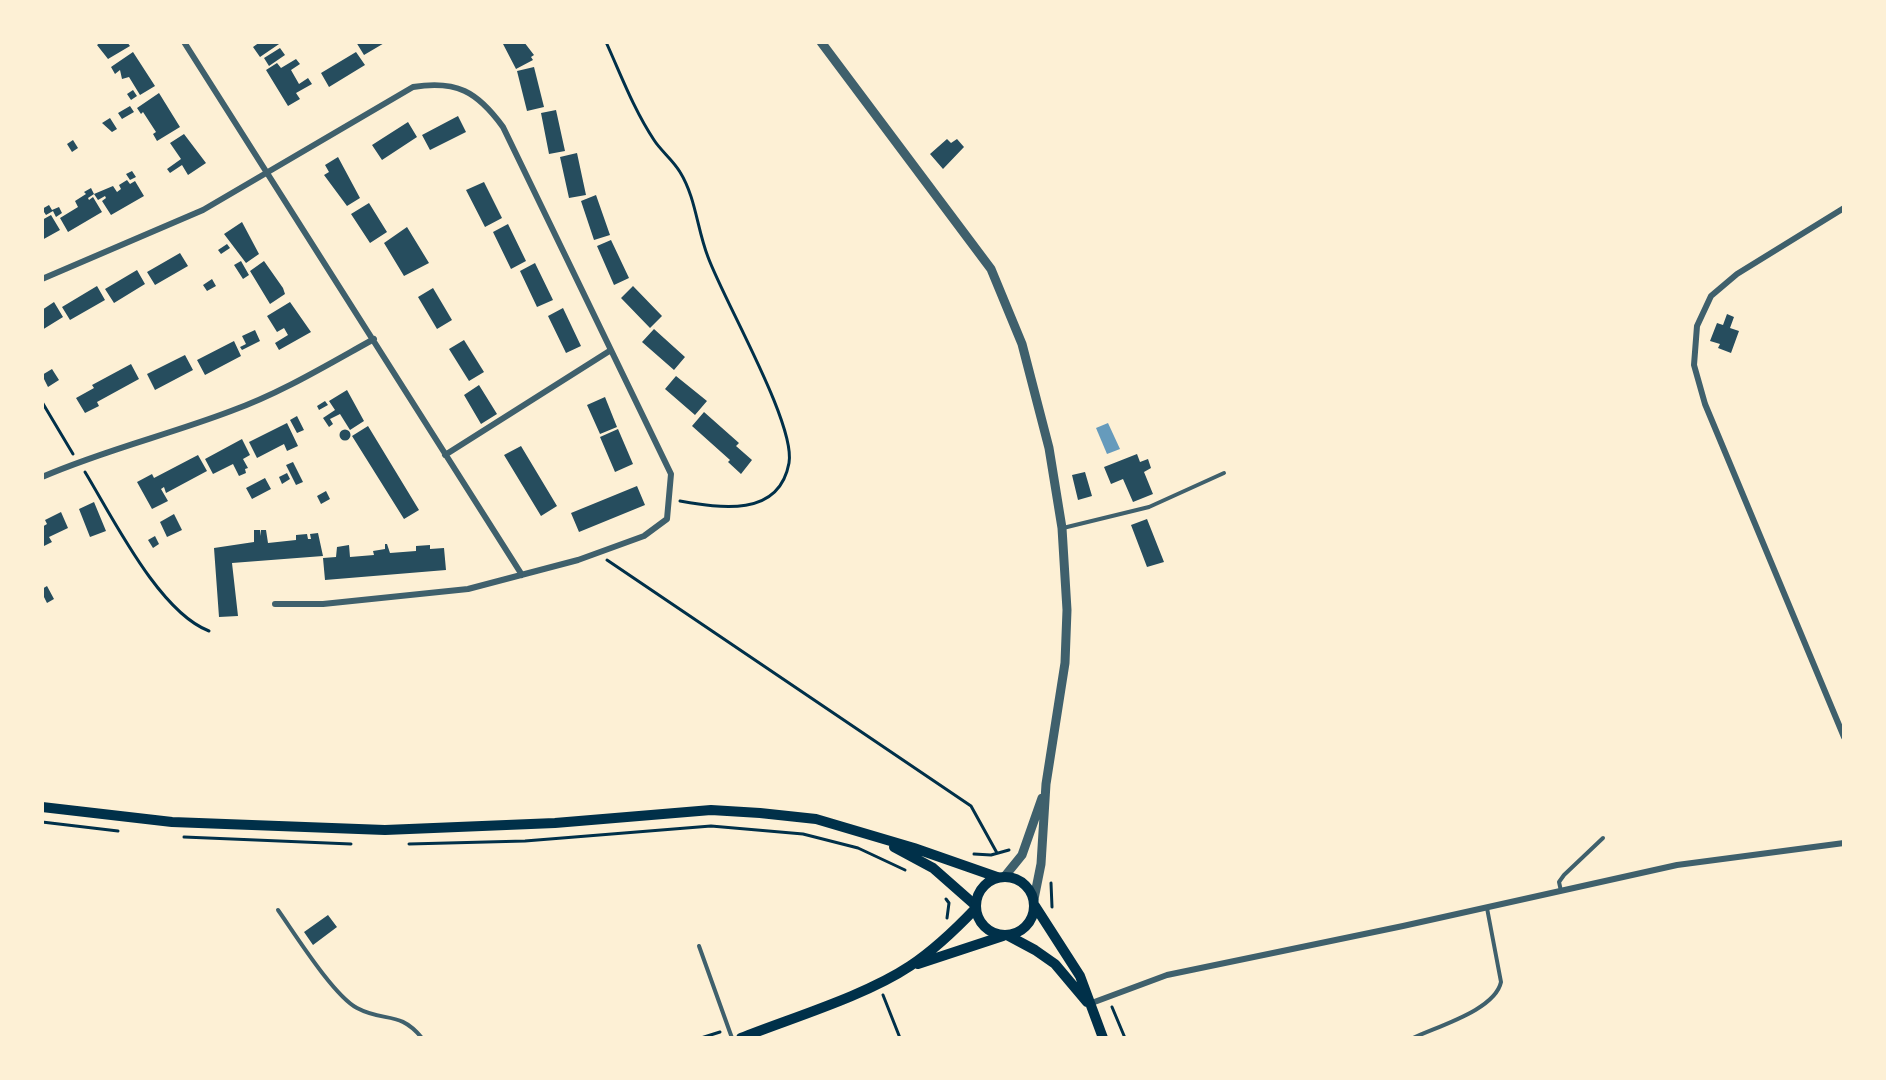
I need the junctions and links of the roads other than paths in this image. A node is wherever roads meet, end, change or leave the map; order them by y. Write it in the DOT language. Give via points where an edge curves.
graph roads {
  1 [pos="184,42"];
  2 [pos="821,42"];
  3 [pos="268,174"];
  4 [pos="1844,208"];
  5 [pos="42,279"];
  6 [pos="374,339"];
  7 [pos="611,350"];
  8 [pos="445,455"];
  9 [pos="1224,473"];
  10 [pos="42,477"];
  11 [pos="1062,528"];
  12 [pos="522,575"];
  13 [pos="275,604"];
  14 [pos="1844,737"];
  15 [pos="1046,784"];
  16 [pos="42,807"];
  17 [pos="878,838"];
  18 [pos="1603,838"];
  19 [pos="1844,843"];
  20 [pos="1001,877"];
  21 [pos="1562,892"];
  22 [pos="1034,903"];
  23 [pos="975,907"];
  24 [pos="1487,908"];
  25 [pos="278,910"];
  26 [pos="1005,936"];
  27 [pos="699,946"];
  28 [pos="909,967"];
  29 [pos="1089,1004"];
  30 [pos="423,1038"];
  31 [pos="732,1038"];
  32 [pos="741,1038"];
  33 [pos="1103,1038"];
  34 [pos="1413,1038"];
  1 -- 3 [label="street"];
  2 -- 11 [label="street" via="991,269 1016,325 1029,368 1049,448"];
  3 -- 5 [label="street" via="203,210"];
  3 -- 6 [label="street"];
  3 -- 7 [label="street" via="412,87 438,83 471,94 489,108 503,127"];
  4 -- 14 [label="street" via="1737,274 1711,296 1697,326 1694,365 1705,404"];
  6 -- 8 [label="street"];
  6 -- 10 [label="street" via="296,382 232,411 78,461"];
  7 -- 8 [label="street"];
  7 -- 12 [label="street" via="671,474 667,519 644,536"];
  8 -- 12 [label="street"];
  9 -- 11 [label="lane" via="1149,507"];
  11 -- 15 [label="street" via="1067,610 1065,663"];
  12 -- 13 [label="street" via="468,589 323,604"];
  15 -- 20 [label="street" via="1022,855"];
  15 -- 22 [label="street" via="1041,864"];
  16 -- 17 [label="main road" via="172,822 385,830 555,823 711,810 816,819"];
  17 -- 20 [label="main road"];
  17 -- 23 [label="main road" via="933,868"];
  18 -- 21 [label="lane" via="1563,875 1559,882"];
  19 -- 21 [label="street" via="1677,866"];
  20 -- 22 [label="main road" via="1025,884"];
  20 -- 23 [label="main road" via="983,886"];
  21 -- 24 [label="street"];
  22 -- 26 [label="main road" via="1026,927"];
  22 -- 29 [label="main road" via="1080,976"];
  23 -- 26 [label="main road" via="985,928"];
  23 -- 28 [label="main road" via="948,937"];
  24 -- 29 [label="street" via="1167,975"];
  24 -- 34 [label="lane" via="1501,982 1499,990 1485,1005"];
  25 -- 30 [label="lane" via="355,1008 381,1017 399,1018"];
  26 -- 28 [label="main road"];
  26 -- 29 [label="main road" via="1055,964"];
  27 -- 31 [label="lane"];
  28 -- 32 [label="main road"];
  29 -- 33 [label="main road"];
}
